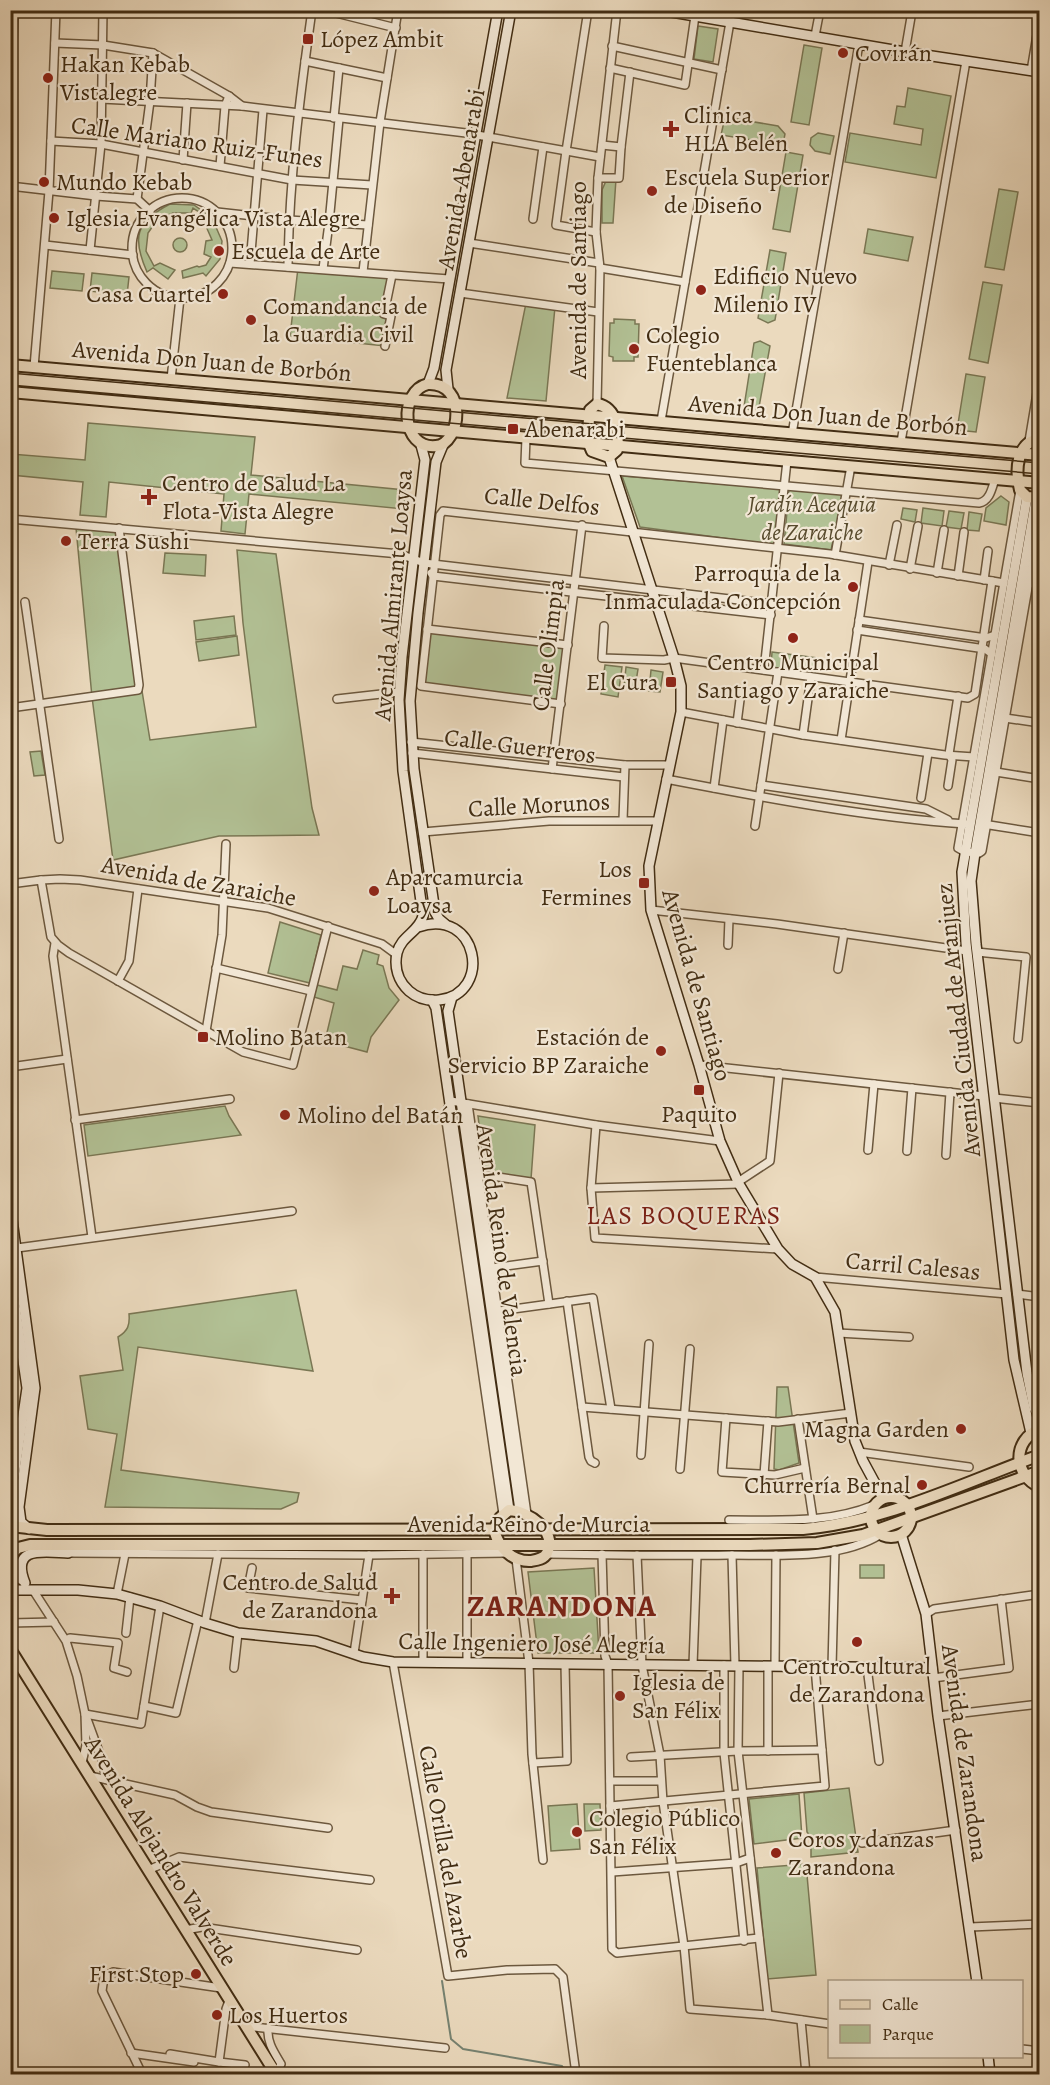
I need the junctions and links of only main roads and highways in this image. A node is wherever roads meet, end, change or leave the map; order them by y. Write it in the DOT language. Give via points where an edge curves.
graph roads {
  1 [pos="498,10"];
  2 [pos="512,10"];
  3 [pos="660,10"];
  4 [pos="681,12"];
  5 [pos="1035,72"];
  6 [pos="10,365"];
  7 [pos="428,384"];
  8 [pos="448,389"];
  9 [pos="10,392"];
  10 [pos="410,399"];
  11 [pos="455,403"];
  12 [pos="588,415"];
  13 [pos="613,416"];
  14 [pos="1040,423"];
  15 [pos="409,428"];
  16 [pos="453,431"];
  17 [pos="1035,440"];
  18 [pos="588,443"];
  19 [pos="422,445"];
  20 [pos="443,445"];
  21 [pos="617,446"];
  22 [pos="1021,453"];
  23 [pos="1040,455"];
  24 [pos="609,457"];
  25 [pos="1040,483"];
  26 [pos="1028,493"];
  27 [pos="419,508"];
  28 [pos="413,559"];
  29 [pos="431,562"];
  30 [pos="418,613"];
  31 [pos="445,924"];
  32 [pos="418,927"];
  33 [pos="452,997"];
  34 [pos="432,1000"];
  35 [pos="10,1205"];
  36 [pos="14,1250"];
  37 [pos="10,1271"];
  38 [pos="1012,1294"];
  39 [pos="1040,1418"];
  40 [pos="1035,1431"];
  41 [pos="1040,1455"];
  42 [pos="1019,1462"];
  43 [pos="1040,1471"];
  44 [pos="1024,1476"];
  45 [pos="1040,1487"];
  46 [pos="878,1501"];
  47 [pos="10,1504"];
  48 [pos="907,1505"];
  49 [pos="515,1512"];
  50 [pos="871,1517"];
  51 [pos="911,1519"];
  52 [pos="10,1526"];
  53 [pos="31,1530"];
  54 [pos="494,1530"];
  55 [pos="545,1531"];
  56 [pos="879,1532"];
  57 [pos="901,1534"];
  58 [pos="10,1544"];
  59 [pos="78,1545"];
  60 [pos="548,1550"];
  61 [pos="508,1553"];
  62 [pos="10,1554"];
  63 [pos="10,1561"];
  64 [pos="10,1580"];
  65 [pos="28,1588"];
  66 [pos="10,1590"];
  67 [pos="10,1649"];
  68 [pos="932,1668"];
  69 [pos="977,1980"];
  70 [pos="988,2058"];
  71 [pos="276,2074"];
  72 [pos="990,2074"];
  1 -- 7 [label="main road, Avenida Abenarabi"];
  2 -- 8 [label="main road, Avenida Abenarabi" via="446,370"];
  3 -- 4 [label="main road"];
  4 -- 5 [label="main road"];
  6 -- 10 [label="main road, Avenida Don Juan de Borbón"];
  7 -- 8 [label="main road"];
  7 -- 10 [label="main road" via="416,390"];
  8 -- 11 [label="main road"];
  9 -- 15 [label="main road, Avenida Don Juan de Borbón"];
  10 -- 11 [label="main road, Avenida Don Juan de Borbón"];
  10 -- 15 [label="main road"];
  11 -- 12 [label="main road, Avenida Don Juan de Borbón"];
  11 -- 16 [label="main road"];
  12 -- 13 [label="main road, Avenida Don Juan de Borbón"];
  12 -- 13 [label="main road" via="597,404 608,408"];
  12 -- 18 [label="main road"];
  13 -- 21 [label="main road"];
  13 -- 22 [label="main road, Avenida Don Juan de Borbón"];
  14 -- 17 [label="main road"];
  15 -- 16 [label="main road, Avenida Don Juan de Borbón"];
  15 -- 19 [label="main road"];
  16 -- 18 [label="main road, Avenida Don Juan de Borbón"];
  16 -- 20 [label="main road"];
  17 -- 22 [label="main road"];
  18 -- 21 [label="main road, Avenida Don Juan de Borbón"];
  18 -- 24 [label="main road, Avenida Don Juan de Borbón" via="596,453"];
  19 -- 20 [label="main road"];
  19 -- 27 [label="main road, Avenida Almirante Loaysa" via="425,460"];
  20 -- 29 [label="main road, Avenida Almirante Loaysa" via="436,462"];
  21 -- 24 [label="main road"];
  21 -- 26 [label="main road, Avenida Don Juan de Borbón" via="995,479"];
  22 -- 23 [label="main road, Avenida Don Juan de Borbón"];
  22 -- 26 [label="main road" via="1017,469"];
  24 -- 46 [label="main road, Avenida de Santiago" via="681,686 681,712 649,866 651,910 720,1141 739,1183 778,1249 792,1264 814,1277 835,1312 855,1441"];
  25 -- 26 [label="main road, Avenida Don Juan de Borbón"];
  26 -- 38 [label="main road, Avenida Ciudad de Aranjuez" via="975,824 962,872"];
  27 -- 28 [label="main road, Avenida Almirante Loaysa"];
  27 -- 29 [label="main road" via="418,551"];
  28 -- 30 [label="main road" via="418,576"];
  28 -- 32 [label="main road, Avenida Almirante Loaysa" via="399,692 403,771 423,913"];
  29 -- 30 [label="main road, Avenida Almirante Loaysa"];
  30 -- 31 [label="main road, Avenida Almirante Loaysa" via="410,687 411,742 435,912"];
  31 -- 32 [label="main road"];
  31 -- 33 [label="main road" via="464,936 473,956 470,978"];
  32 -- 34 [label="main road" via="401,943 396,968 404,985 418,997"];
  33 -- 34 [label="main road"];
  33 -- 49 [label="main road, Avenida Reino de Valencia" via="448,1011 465,1104"];
  34 -- 49 [label="main road, Avenida Reino de Valencia"];
  35 -- 36 [label="main road"];
  36 -- 53 [label="main road" via="35,1388 19,1507 21,1522"];
  37 -- 47 [label="main road" via="27,1388"];
  38 -- 39 [label="main road, Avenida Ciudad de Aranjuez" via="1034,1408"];
  38 -- 40 [label="main road, Avenida Ciudad de Aranjuez" via="1014,1360"];
  40 -- 42 [label="main road" via="1019,1450"];
  41 -- 42 [label="main road, Avenida Reino de Murcia"];
  42 -- 44 [label="main road"];
  42 -- 48 [label="main road, Avenida Reino de Murcia"];
  43 -- 44 [label="main road, Avenida Reino de Murcia"];
  44 -- 45 [label="main road"];
  44 -- 51 [label="main road, Avenida Reino de Murcia"];
  46 -- 48 [label="main road" via="892,1496"];
  46 -- 50 [label="main road"];
  48 -- 50 [label="main road, Avenida Reino de Murcia"];
  48 -- 51 [label="main road"];
  49 -- 54 [label="main road"];
  49 -- 55 [label="main road" via="537,1520"];
  50 -- 55 [label="main road, Avenida Reino de Murcia" via="786,1530"];
  50 -- 56 [label="main road"];
  51 -- 56 [label="main road, Avenida Reino de Murcia"];
  51 -- 57 [label="main road"];
  52 -- 53 [label="main road, Avenida Reino de Murcia"];
  53 -- 54 [label="main road, Avenida Reino de Murcia"];
  54 -- 55 [label="main road, Avenida Reino de Murcia"];
  54 -- 61 [label="main road"];
  55 -- 60 [label="main road"];
  56 -- 57 [label="main road" via="888,1536"];
  56 -- 60 [label="main road, Avenida Reino de Murcia" via="794,1544"];
  57 -- 68 [label="main road, Avenida de Zarandona" via="926,1614"];
  58 -- 62 [label="main road"];
  59 -- 61 [label="main road, Avenida Reino de Murcia"];
  59 -- 62 [label="main road, Avenida Reino de Murcia" via="23,1546"];
  59 -- 65 [label="main road" via="68,1553 27,1554 21,1572"];
  60 -- 61 [label="main road, Avenida Reino de Murcia"];
  60 -- 61 [label="main road" via="536,1560"];
  63 -- 65 [label="main road"];
  64 -- 65 [label="main road"];
  65 -- 66 [label="main road, Calle Ingeniero José Alegría"];
  65 -- 68 [label="main road, Calle Ingeniero José Alegría" via="117,1594 238,1633 316,1641 393,1662"];
  67 -- 71 [label="main road, Avenida Alejandro Valverde"];
  68 -- 69 [label="main road, Avenida de Zarandona"];
  70 -- 72 [label="main road"];
}
